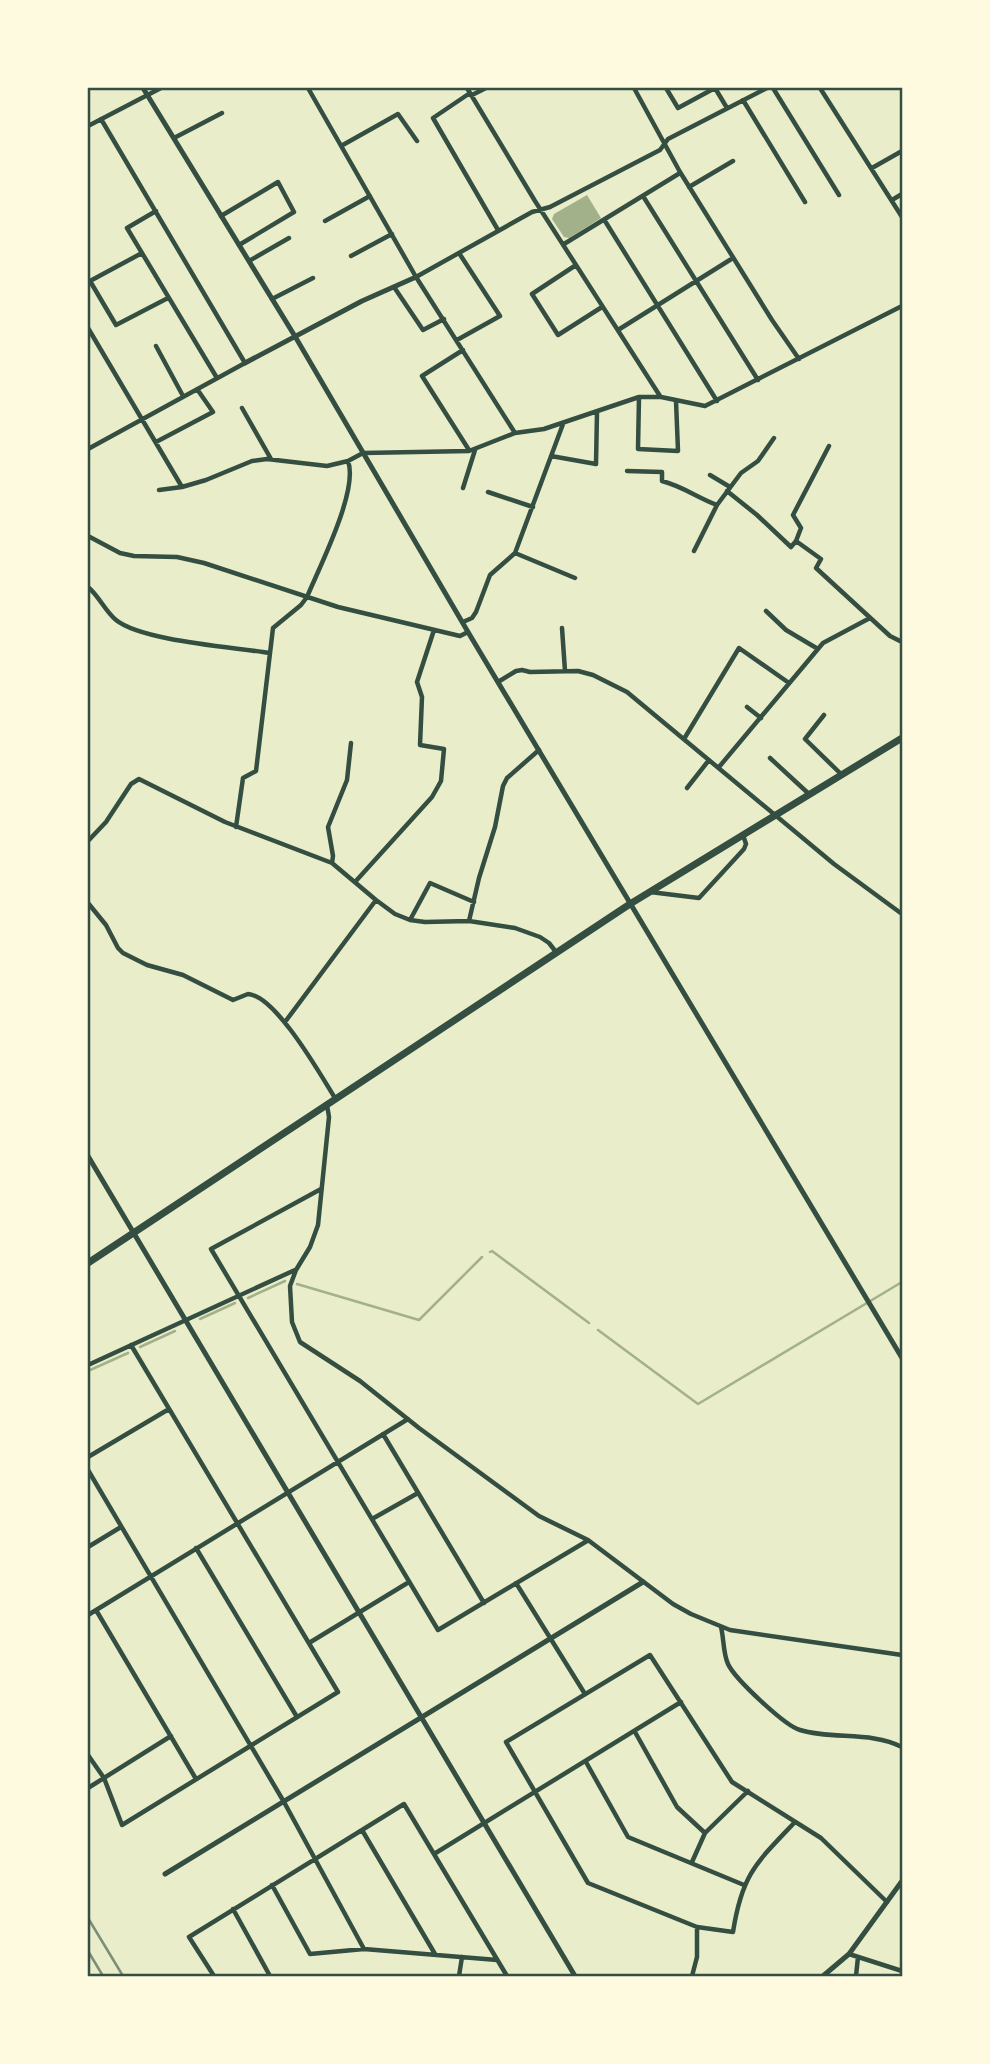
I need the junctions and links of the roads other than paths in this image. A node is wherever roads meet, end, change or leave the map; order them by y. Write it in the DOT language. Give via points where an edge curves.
graph roads {
  1 [pos="143,88"];
  2 [pos="161,88"];
  3 [pos="308,88"];
  4 [pos="486,88"];
  5 [pos="634,88"];
  6 [pos="666,88"];
  7 [pos="715,88"];
  8 [pos="751,88"];
  9 [pos="767,88"];
  10 [pos="773,88"];
  11 [pos="820,88"];
  12 [pos="470,92"];
  13 [pos="148,94"];
  14 [pos="746,99"];
  15 [pos="727,108"];
  16 [pos="222,113"];
  17 [pos="101,119"];
  18 [pos="88,126"];
  19 [pos="174,138"];
  20 [pos="416,141"];
  21 [pos="665,142"];
  22 [pos="341,146"];
  23 [pos="902,151"];
  24 [pos="733,161"];
  25 [pos="872,169"];
  26 [pos="680,173"];
  27 [pos="689,187"];
  28 [pos="902,194"];
  29 [pos="839,195"];
  30 [pos="370,196"];
  31 [pos="643,196"];
  32 [pos="892,200"];
  33 [pos="805,202"];
  34 [pos="541,209"];
  35 [pos="156,211"];
  36 [pos="221,216"];
  37 [pos="902,217"];
  38 [pos="605,220"];
  39 [pos="325,221"];
  40 [pos="499,230"];
  41 [pos="392,234"];
  42 [pos="289,238"];
  43 [pos="239,244"];
  44 [pos="565,244"];
  45 [pos="142,253"];
  46 [pos="459,253"];
  47 [pos="351,256"];
  48 [pos="733,258"];
  49 [pos="248,261"];
  50 [pos="576,265"];
  51 [pos="416,277"];
  52 [pos="313,278"];
  53 [pos="696,281"];
  54 [pos="394,286"];
  55 [pos="168,298"];
  56 [pos="272,299"];
  57 [pos="657,306"];
  58 [pos="902,306"];
  59 [pos="602,307"];
  60 [pos="444,319"];
  61 [pos="88,328"];
  62 [pos="618,330"];
  63 [pos="296,338"];
  64 [pos="457,340"];
  65 [pos="156,346"];
  66 [pos="463,350"];
  67 [pos="799,359"];
  68 [pos="245,363"];
  69 [pos="217,378"];
  70 [pos="758,380"];
  71 [pos="197,389"];
  72 [pos="183,396"];
  73 [pos="639,397"];
  74 [pos="661,397"];
  75 [pos="676,401"];
  76 [pos="717,401"];
  77 [pos="242,408"];
  78 [pos="597,411"];
  79 [pos="141,420"];
  80 [pos="563,423"];
  81 [pos="515,433"];
  82 [pos="774,438"];
  83 [pos="156,442"];
  84 [pos="829,446"];
  85 [pos="88,449"];
  86 [pos="472,450"];
  87 [pos="363,453"];
  88 [pos="551,456"];
  89 [pos="272,459"];
  90 [pos="348,461"];
  91 [pos="627,471"];
  92 [pos="710,475"];
  93 [pos="182,487"];
  94 [pos="463,488"];
  95 [pos="728,489"];
  96 [pos="159,490"];
  97 [pos="488,492"];
  98 [pos="717,505"];
  99 [pos="533,507"];
  100 [pos="88,536"];
  101 [pos="796,541"];
  102 [pos="694,551"];
  103 [pos="515,553"];
  104 [pos="575,578"];
  105 [pos="88,587"];
  106 [pos="307,597"];
  107 [pos="766,611"];
  108 [pos="871,617"];
  109 [pos="463,622"];
  110 [pos="562,628"];
  111 [pos="434,629"];
  112 [pos="468,632"];
  113 [pos="902,642"];
  114 [pos="818,649"];
  115 [pos="269,653"];
  116 [pos="565,671"];
  117 [pos="498,682"];
  118 [pos="789,683"];
  119 [pos="747,707"];
  120 [pos="824,715"];
  121 [pos="761,718"];
  122 [pos="902,738"];
  123 [pos="684,739"];
  124 [pos="351,743"];
  125 [pos="539,750"];
  126 [pos="770,758"];
  127 [pos="709,760"];
  128 [pos="719,767"];
  129 [pos="842,775"];
  130 [pos="687,788"];
  131 [pos="809,794"];
  132 [pos="774,814"];
  133 [pos="236,827"];
  134 [pos="743,834"];
  135 [pos="88,841"];
  136 [pos="332,863"];
  137 [pos="355,881"];
  138 [pos="649,892"];
  139 [pos="376,900"];
  140 [pos="474,902"];
  141 [pos="88,903"];
  142 [pos="630,904"];
  143 [pos="902,914"];
  144 [pos="410,920"];
  145 [pos="469,921"];
  146 [pos="556,953"];
  147 [pos="285,1022"];
  148 [pos="335,1098"];
  149 [pos="326,1104"];
  150 [pos="88,1156"];
  151 [pos="322,1189"];
  152 [pos="132,1233"];
  153 [pos="88,1263"];
  154 [pos="296,1270"];
  155 [pos="238,1296"];
  156 [pos="185,1321"];
  157 [pos="131,1345"];
  158 [pos="902,1358"];
  159 [pos="88,1365"];
  160 [pos="169,1409"];
  161 [pos="408,1419"];
  162 [pos="383,1434"];
  163 [pos="88,1457"];
  164 [pos="337,1462"];
  165 [pos="88,1470"];
  166 [pos="288,1492"];
  167 [pos="418,1493"];
  168 [pos="372,1519"];
  169 [pos="237,1523"];
  170 [pos="121,1527"];
  171 [pos="588,1540"];
  172 [pos="88,1547"];
  173 [pos="196,1548"];
  174 [pos="150,1576"];
  175 [pos="409,1582"];
  176 [pos="643,1582"];
  177 [pos="516,1583"];
  178 [pos="484,1603"];
  179 [pos="96,1610"];
  180 [pos="359,1613"];
  181 [pos="88,1615"];
  182 [pos="721,1627"];
  183 [pos="551,1638"];
  184 [pos="309,1643"];
  185 [pos="902,1656"];
  186 [pos="584,1694"];
  187 [pos="681,1702"];
  188 [pos="298,1717"];
  189 [pos="421,1718"];
  190 [pos="635,1732"];
  191 [pos="171,1737"];
  192 [pos="251,1746"];
  193 [pos="902,1747"];
  194 [pos="88,1755"];
  195 [pos="586,1762"];
  196 [pos="104,1778"];
  197 [pos="196,1779"];
  198 [pos="88,1788"];
  199 [pos="535,1791"];
  200 [pos="748,1791"];
  201 [pos="284,1802"];
  202 [pos="795,1822"];
  203 [pos="484,1823"];
  204 [pos="362,1830"];
  205 [pos="705,1833"];
  206 [pos="434,1854"];
  207 [pos="315,1858"];
  208 [pos="692,1862"];
  209 [pos="165,1874"];
  210 [pos="902,1881"];
  211 [pos="272,1885"];
  212 [pos="744,1885"];
  213 [pos="887,1903"];
  214 [pos="233,1909"];
  215 [pos="697,1927"];
  216 [pos="364,1950"];
  217 [pos="849,1954"];
  218 [pos="435,1955"];
  219 [pos="462,1957"];
  220 [pos="858,1957"];
  221 [pos="498,1960"];
  222 [pos="902,1971"];
  223 [pos="214,1976"];
  224 [pos="270,1976"];
  225 [pos="459,1976"];
  226 [pos="507,1976"];
  227 [pos="575,1976"];
  228 [pos="692,1976"];
  229 [pos="823,1976"];
  230 [pos="856,1976"];
  1 -- 13 [label="street"];
  2 -- 13 [label="street"];
  3 -- 22 [label="street"];
  4 -- 12 [label="street"];
  5 -- 21 [label="street"];
  6 -- 7 [label="street" via="678,108"];
  7 -- 15 [label="street"];
  8 -- 14 [label="street"];
  9 -- 14 [label="street"];
  10 -- 29 [label="street"];
  11 -- 25 [label="street"];
  12 -- 34 [label="street"];
  12 -- 40 [label="street" via="433,118"];
  13 -- 17 [label="street"];
  13 -- 19 [label="street"];
  14 -- 15 [label="street"];
  14 -- 33 [label="street"];
  15 -- 21 [label="street"];
  16 -- 19 [label="street"];
  17 -- 18 [label="street"];
  17 -- 35 [label="street"];
  19 -- 36 [label="street"];
  20 -- 22 [label="street" via="398,114"];
  21 -- 26 [label="street"];
  21 -- 34 [label="street" via="660,150"];
  22 -- 30 [label="street"];
  23 -- 25 [label="street"];
  24 -- 27 [label="street"];
  25 -- 32 [label="street"];
  26 -- 27 [label="street"];
  26 -- 31 [label="street"];
  27 -- 48 [label="street"];
  28 -- 32 [label="street"];
  30 -- 39 [label="street"];
  30 -- 41 [label="street"];
  31 -- 38 [label="street"];
  31 -- 53 [label="street"];
  32 -- 37 [label="street"];
  34 -- 40 [label="street"];
  34 -- 44 [label="street"];
  35 -- 45 [label="street" via="127,228"];
  35 -- 68 [label="street"];
  36 -- 43 [label="street"];
  36 -- 43 [label="street" via="278,182 294,212"];
  38 -- 44 [label="street"];
  38 -- 57 [label="street"];
  40 -- 46 [label="street"];
  41 -- 47 [label="street"];
  41 -- 51 [label="street"];
  42 -- 49 [label="street"];
  43 -- 49 [label="street"];
  44 -- 50 [label="street"];
  45 -- 55 [label="street"];
  45 -- 55 [label="street" via="90,281 116,325"];
  46 -- 51 [label="street"];
  46 -- 64 [label="street" via="500,316"];
  48 -- 53 [label="street"];
  48 -- 67 [label="street"];
  49 -- 56 [label="street"];
  50 -- 59 [label="street"];
  50 -- 59 [label="street" via="532,294 558,335"];
  51 -- 54 [label="street"];
  51 -- 60 [label="street"];
  52 -- 56 [label="street"];
  53 -- 57 [label="street"];
  53 -- 70 [label="street"];
  54 -- 60 [label="street" via="423,330"];
  54 -- 63 [label="street"];
  55 -- 69 [label="street"];
  56 -- 63 [label="street"];
  57 -- 62 [label="street"];
  57 -- 76 [label="street"];
  58 -- 67 [label="street"];
  59 -- 62 [label="street"];
  60 -- 64 [label="street"];
  61 -- 79 [label="street"];
  62 -- 74 [label="street"];
  63 -- 68 [label="street"];
  63 -- 87 [label="street"];
  64 -- 66 [label="street"];
  65 -- 72 [label="street"];
  66 -- 81 [label="street"];
  66 -- 86 [label="street" via="422,376"];
  67 -- 70 [label="street"];
  68 -- 69 [label="street"];
  69 -- 71 [label="street"];
  70 -- 76 [label="street"];
  71 -- 72 [label="street"];
  71 -- 83 [label="street" via="213,412"];
  72 -- 79 [label="street"];
  73 -- 74 [label="street"];
  73 -- 75 [label="street" via="638,449 677,451"];
  73 -- 78 [label="street"];
  74 -- 75 [label="street"];
  75 -- 76 [label="street" via="705,406"];
  77 -- 89 [label="street"];
  78 -- 80 [label="street"];
  78 -- 88 [label="street" via="596,464"];
  79 -- 83 [label="street"];
  79 -- 85 [label="street"];
  80 -- 81 [label="street"];
  80 -- 88 [label="street"];
  81 -- 86 [label="street"];
  82 -- 95 [label="street" via="758,461"];
  83 -- 93 [label="street"];
  84 -- 101 [label="street" via="793,516 801,528"];
  86 -- 87 [label="street"];
  86 -- 94 [label="street"];
  87 -- 90 [label="street"];
  87 -- 109 [label="street"];
  88 -- 99 [label="street"];
  89 -- 90 [label="street" via="327,466"];
  89 -- 93 [label="street" via="252,461"];
  90 -- 106 [label="street" via="343,510"];
  91 -- 98 [label="street" via="662,472 662,481"];
  92 -- 95 [label="street"];
  93 -- 96 [label="street"];
  95 -- 98 [label="street"];
  95 -- 101 [label="street" via="792,547"];
  97 -- 99 [label="street"];
  98 -- 102 [label="street"];
  99 -- 103 [label="street"];
  100 -- 106 [label="street" via="120,553 204,563"];
  101 -- 108 [label="street" via="821,559 816,568"];
  103 -- 104 [label="street"];
  103 -- 109 [label="street" via="490,575 477,612"];
  105 -- 115 [label="street" via="117,620 150,635"];
  106 -- 111 [label="street"];
  106 -- 115 [label="street" via="273,628"];
  107 -- 114 [label="street" via="786,630"];
  108 -- 113 [label="street"];
  108 -- 114 [label="street"];
  109 -- 112 [label="street"];
  110 -- 116 [label="street"];
  111 -- 112 [label="street" via="460,636"];
  111 -- 137 [label="street" via="417,682 422,697 420,745 443,749 441,781 432,797"];
  112 -- 117 [label="street"];
  114 -- 118 [label="street"];
  115 -- 133 [label="street" via="256,771 243,779"];
  116 -- 117 [label="street" via="516,671"];
  116 -- 123 [label="street" via="587,672 627,692"];
  117 -- 125 [label="street"];
  118 -- 121 [label="street"];
  118 -- 123 [label="street" via="740,648"];
  119 -- 121 [label="street"];
  120 -- 129 [label="street" via="805,739"];
  121 -- 128 [label="street"];
  122 -- 129 [label="main road"];
  123 -- 127 [label="street"];
  124 -- 136 [label="street" via="347,780 328,827"];
  125 -- 140 [label="street" via="502,786"];
  125 -- 142 [label="street"];
  126 -- 131 [label="street"];
  127 -- 128 [label="street"];
  127 -- 130 [label="street"];
  128 -- 132 [label="street"];
  129 -- 131 [label="main road"];
  131 -- 132 [label="main road"];
  132 -- 134 [label="main road"];
  132 -- 143 [label="street"];
  133 -- 135 [label="street" via="139,779 131,783"];
  133 -- 136 [label="street"];
  134 -- 138 [label="main road"];
  134 -- 138 [label="street" via="744,849 699,898"];
  136 -- 137 [label="street"];
  137 -- 139 [label="street"];
  138 -- 142 [label="main road"];
  139 -- 144 [label="street"];
  139 -- 147 [label="street"];
  140 -- 144 [label="street" via="429,883"];
  140 -- 145 [label="street"];
  141 -- 147 [label="street" via="118,948 137,961 183,975 233,1000 254,994"];
  142 -- 146 [label="main road"];
  142 -- 158 [label="street"];
  144 -- 145 [label="street"];
  145 -- 146 [label="street" via="528,932 549,943"];
  146 -- 148 [label="main road"];
  147 -- 148 [label="street"];
  148 -- 149 [label="main road"];
  149 -- 151 [label="street" via="329,1117"];
  149 -- 152 [label="main road"];
  150 -- 152 [label="street"];
  151 -- 154 [label="street" via="315,1237"];
  151 -- 155 [label="street" via="211,1249"];
  152 -- 153 [label="main road"];
  152 -- 156 [label="street"];
  154 -- 155 [label="street"];
  154 -- 161 [label="street" via="289,1298 300,1342"];
  155 -- 156 [label="street"];
  155 -- 164 [label="street"];
  156 -- 157 [label="street"];
  156 -- 166 [label="street"];
  157 -- 159 [label="street"];
  157 -- 160 [label="street"];
  160 -- 163 [label="street"];
  160 -- 169 [label="street"];
  161 -- 162 [label="street"];
  161 -- 171 [label="street" via="539,1516"];
  162 -- 164 [label="street"];
  162 -- 167 [label="street"];
  164 -- 166 [label="street"];
  164 -- 168 [label="street"];
  165 -- 170 [label="street"];
  166 -- 169 [label="street"];
  166 -- 180 [label="street"];
  167 -- 168 [label="street"];
  167 -- 178 [label="street"];
  168 -- 175 [label="street"];
  169 -- 173 [label="street"];
  169 -- 184 [label="street"];
  170 -- 172 [label="street"];
  170 -- 174 [label="street"];
  171 -- 176 [label="street"];
  171 -- 177 [label="street"];
  173 -- 174 [label="street"];
  173 -- 188 [label="street"];
  174 -- 179 [label="street"];
  174 -- 192 [label="street"];
  175 -- 178 [label="street" via="438,1630"];
  175 -- 180 [label="street"];
  176 -- 182 [label="street" via="673,1604"];
  176 -- 183 [label="street"];
  177 -- 178 [label="street"];
  177 -- 183 [label="street"];
  179 -- 181 [label="street"];
  179 -- 191 [label="street"];
  180 -- 184 [label="street"];
  180 -- 189 [label="street"];
  182 -- 185 [label="street"];
  182 -- 193 [label="street" via="729,1667 785,1723 800,1730 864,1737"];
  183 -- 186 [label="street"];
  183 -- 189 [label="street"];
  184 -- 188 [label="street" via="338,1692"];
  186 -- 187 [label="street" via="650,1655"];
  186 -- 199 [label="street" via="506,1742"];
  187 -- 190 [label="street"];
  187 -- 200 [label="street" via="732,1782"];
  188 -- 192 [label="street"];
  189 -- 201 [label="street"];
  189 -- 203 [label="street"];
  190 -- 195 [label="street"];
  190 -- 205 [label="street" via="677,1807"];
  191 -- 196 [label="street"];
  191 -- 197 [label="street"];
  192 -- 197 [label="street"];
  192 -- 201 [label="street"];
  194 -- 196 [label="street"];
  195 -- 199 [label="street"];
  195 -- 208 [label="street" via="628,1837"];
  196 -- 197 [label="street" via="122,1825"];
  196 -- 198 [label="street"];
  199 -- 203 [label="street"];
  199 -- 215 [label="street" via="588,1883"];
  200 -- 202 [label="street"];
  200 -- 205 [label="street"];
  201 -- 207 [label="street"];
  201 -- 209 [label="street"];
  202 -- 212 [label="street" via="754,1864"];
  202 -- 213 [label="street" via="821,1838"];
  203 -- 206 [label="street"];
  203 -- 227 [label="street"];
  204 -- 206 [label="street" via="404,1804"];
  204 -- 207 [label="street"];
  204 -- 218 [label="street"];
  205 -- 208 [label="street"];
  206 -- 221 [label="street"];
  207 -- 211 [label="street"];
  207 -- 216 [label="street"];
  208 -- 212 [label="street"];
  210 -- 213 [label="street"];
  211 -- 214 [label="street"];
  211 -- 216 [label="street" via="310,1954"];
  212 -- 215 [label="street" via="733,1932"];
  213 -- 217 [label="street"];
  214 -- 223 [label="street" via="189,1937"];
  214 -- 224 [label="street"];
  215 -- 228 [label="street"];
  216 -- 218 [label="street"];
  217 -- 220 [label="street"];
  217 -- 229 [label="street"];
  218 -- 219 [label="street"];
  219 -- 221 [label="street"];
  219 -- 225 [label="street"];
  220 -- 222 [label="street"];
  220 -- 230 [label="street"];
  221 -- 226 [label="street"];
}
